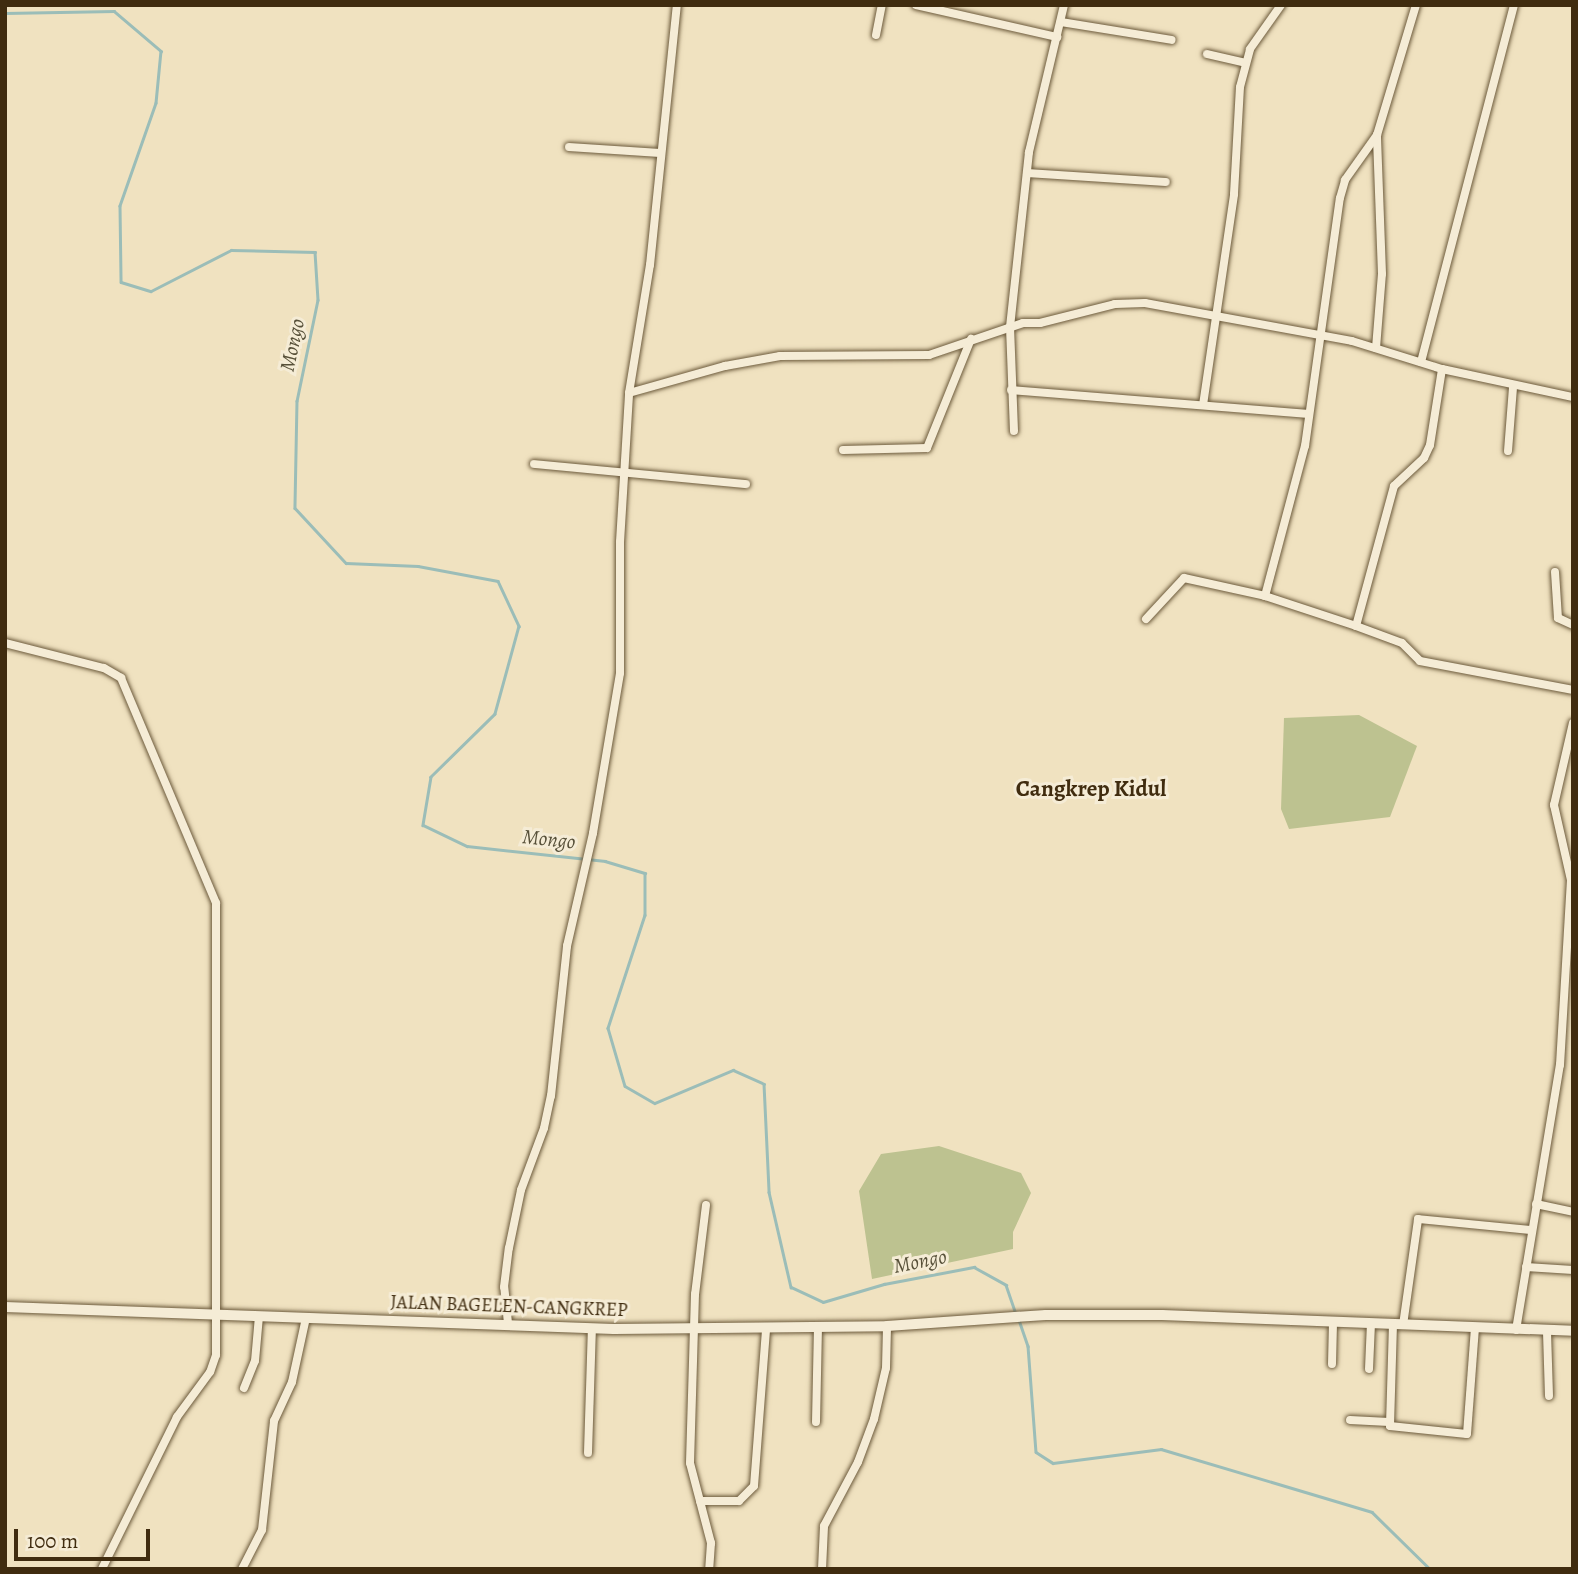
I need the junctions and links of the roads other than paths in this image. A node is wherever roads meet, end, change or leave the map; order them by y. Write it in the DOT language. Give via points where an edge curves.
graph roads {
  1 [pos="677,5"];
  2 [pos="883,5"];
  3 [pos="916,5"];
  4 [pos="1065,5"];
  5 [pos="1281,5"];
  6 [pos="1416,5"];
  7 [pos="1514,5"];
  8 [pos="1061,22"];
  9 [pos="876,36"];
  10 [pos="1057,37"];
  11 [pos="1172,40"];
  12 [pos="1208,54"];
  13 [pos="1245,63"];
  14 [pos="1377,135"];
  15 [pos="569,147"];
  16 [pos="660,153"];
  17 [pos="1027,173"];
  18 [pos="1166,182"];
  19 [pos="1217,316"];
  20 [pos="1010,327"];
  21 [pos="1320,335"];
  22 [pos="971,339"];
  23 [pos="1376,348"];
  24 [pos="1421,362"];
  25 [pos="1442,369"];
  26 [pos="1513,387"];
  27 [pos="1012,390"];
  28 [pos="629,393"];
  29 [pos="1573,397"];
  30 [pos="1203,405"];
  31 [pos="1308,414"];
  32 [pos="1014,431"];
  33 [pos="843,450"];
  34 [pos="1508,451"];
  35 [pos="534,464"];
  36 [pos="625,476"];
  37 [pos="746,484"];
  38 [pos="1555,572"];
  39 [pos="1265,596"];
  40 [pos="1146,619"];
  41 [pos="1573,625"];
  42 [pos="1356,626"];
  43 [pos="5,643"];
  44 [pos="1573,690"];
  45 [pos="1573,723"];
  46 [pos="1571,933"];
  47 [pos="1536,1204"];
  48 [pos="706,1205"];
  49 [pos="1573,1212"];
  50 [pos="1531,1230"];
  51 [pos="1526,1267"];
  52 [pos="1573,1270"];
  53 [pos="5,1307"];
  54 [pos="219,1315"];
  55 [pos="259,1316"];
  56 [pos="306,1318"];
  57 [pos="1333,1322"];
  58 [pos="508,1323"];
  59 [pos="1371,1323"];
  60 [pos="1398,1324"];
  61 [pos="887,1326"];
  62 [pos="592,1328"];
  63 [pos="818,1328"];
  64 [pos="1475,1328"];
  65 [pos="766,1329"];
  66 [pos="693,1330"];
  67 [pos="1516,1330"];
  68 [pos="1573,1331"];
  69 [pos="1547,1332"];
  70 [pos="1332,1364"];
  71 [pos="1369,1369"];
  72 [pos="244,1388"];
  73 [pos="1549,1396"];
  74 [pos="1350,1420"];
  75 [pos="816,1422"];
  76 [pos="1389,1422"];
  77 [pos="588,1453"];
  78 [pos="700,1501"];
  79 [pos="102,1569"];
  80 [pos="242,1569"];
  81 [pos="709,1569"];
  82 [pos="822,1569"];
  1 -- 16 [label="street"];
  2 -- 9 [label="street"];
  3 -- 10 [label="street"];
  4 -- 8 [label="street"];
  5 -- 13 [label="street"];
  6 -- 14 [label="street"];
  7 -- 24 [label="street"];
  8 -- 10 [label="street"];
  8 -- 11 [label="street"];
  10 -- 17 [label="street" via="1035,119"];
  12 -- 13 [label="street"];
  13 -- 19 [label="street"];
  14 -- 21 [label="street" via="1345,180"];
  14 -- 23 [label="street" via="1382,274"];
  15 -- 16 [label="street"];
  16 -- 28 [label="street" via="650,265"];
  17 -- 18 [label="street"];
  17 -- 20 [label="street"];
  19 -- 20 [label="street" via="1145,303 1115,304"];
  19 -- 21 [label="street"];
  19 -- 30 [label="street"];
  20 -- 22 [label="street"];
  20 -- 27 [label="street"];
  21 -- 23 [label="street"];
  21 -- 31 [label="street"];
  22 -- 28 [label="street" via="916,357 780,356"];
  22 -- 33 [label="street" via="927,448"];
  23 -- 24 [label="street"];
  24 -- 25 [label="street"];
  25 -- 26 [label="street"];
  25 -- 42 [label="street" via="1430,445 1424,458 1394,486"];
  26 -- 29 [label="street"];
  26 -- 34 [label="street"];
  27 -- 30 [label="street"];
  27 -- 32 [label="street"];
  28 -- 36 [label="street"];
  30 -- 31 [label="street"];
  31 -- 39 [label="street" via="1305,446"];
  35 -- 36 [label="street"];
  36 -- 37 [label="street"];
  36 -- 58 [label="street" via="620,673 576,909 547,1117 521,1190 509,1248 504,1287"];
  38 -- 41 [label="street" via="1558,618"];
  39 -- 40 [label="street" via="1184,578"];
  39 -- 42 [label="street"];
  42 -- 44 [label="street" via="1402,643 1420,661"];
  43 -- 54 [label="street" via="104,668 121,678 216,903"];
  45 -- 46 [label="street" via="1554,805 1571,880"];
  46 -- 47 [label="street" via="1560,1065"];
  47 -- 49 [label="street"];
  47 -- 50 [label="street"];
  48 -- 66 [label="street"];
  50 -- 51 [label="street"];
  50 -- 60 [label="street" via="1418,1219"];
  51 -- 52 [label="street"];
  51 -- 67 [label="street"];
  53 -- 54 [label="main road, JALAN BAGELEN-CANGKREP"];
  54 -- 55 [label="main road, JALAN BAGELEN-CANGKREP"];
  54 -- 79 [label="street" via="214,1364 177,1417"];
  55 -- 56 [label="main road, JALAN BAGELEN-CANGKREP"];
  55 -- 72 [label="street" via="255,1361"];
  56 -- 58 [label="main road, JALAN BAGELEN-CANGKREP"];
  56 -- 80 [label="street" via="292,1382 274,1421 262,1531"];
  57 -- 59 [label="main road, JALAN BAGELEN-CANGKREP"];
  57 -- 61 [label="main road, JALAN BAGELEN-CANGKREP" via="1046,1315"];
  57 -- 70 [label="street"];
  58 -- 62 [label="main road, JALAN BAGELEN-CANGKREP"];
  59 -- 60 [label="main road, JALAN BAGELEN-CANGKREP"];
  59 -- 71 [label="street"];
  60 -- 64 [label="main road, JALAN BAGELEN-CANGKREP"];
  60 -- 76 [label="street"];
  61 -- 63 [label="main road, JALAN BAGELEN-CANGKREP"];
  61 -- 82 [label="street" via="886,1368 878,1407 858,1462 824,1526"];
  62 -- 66 [label="main road, JALAN BAGELEN-CANGKREP"];
  62 -- 77 [label="street"];
  63 -- 65 [label="main road, JALAN BAGELEN-CANGKREP"];
  63 -- 75 [label="street"];
  64 -- 67 [label="main road, JALAN BAGELEN-CANGKREP"];
  64 -- 76 [label="street" via="1469,1433 1396,1429"];
  65 -- 66 [label="main road, JALAN BAGELEN-CANGKREP"];
  65 -- 78 [label="street" via="754,1486 739,1501"];
  66 -- 78 [label="street" via="690,1463"];
  67 -- 69 [label="main road, JALAN BAGELEN-CANGKREP"];
  68 -- 69 [label="main road, JALAN BAGELEN-CANGKREP"];
  69 -- 73 [label="street"];
  74 -- 76 [label="street"];
  78 -- 81 [label="street" via="712,1550"];
}
